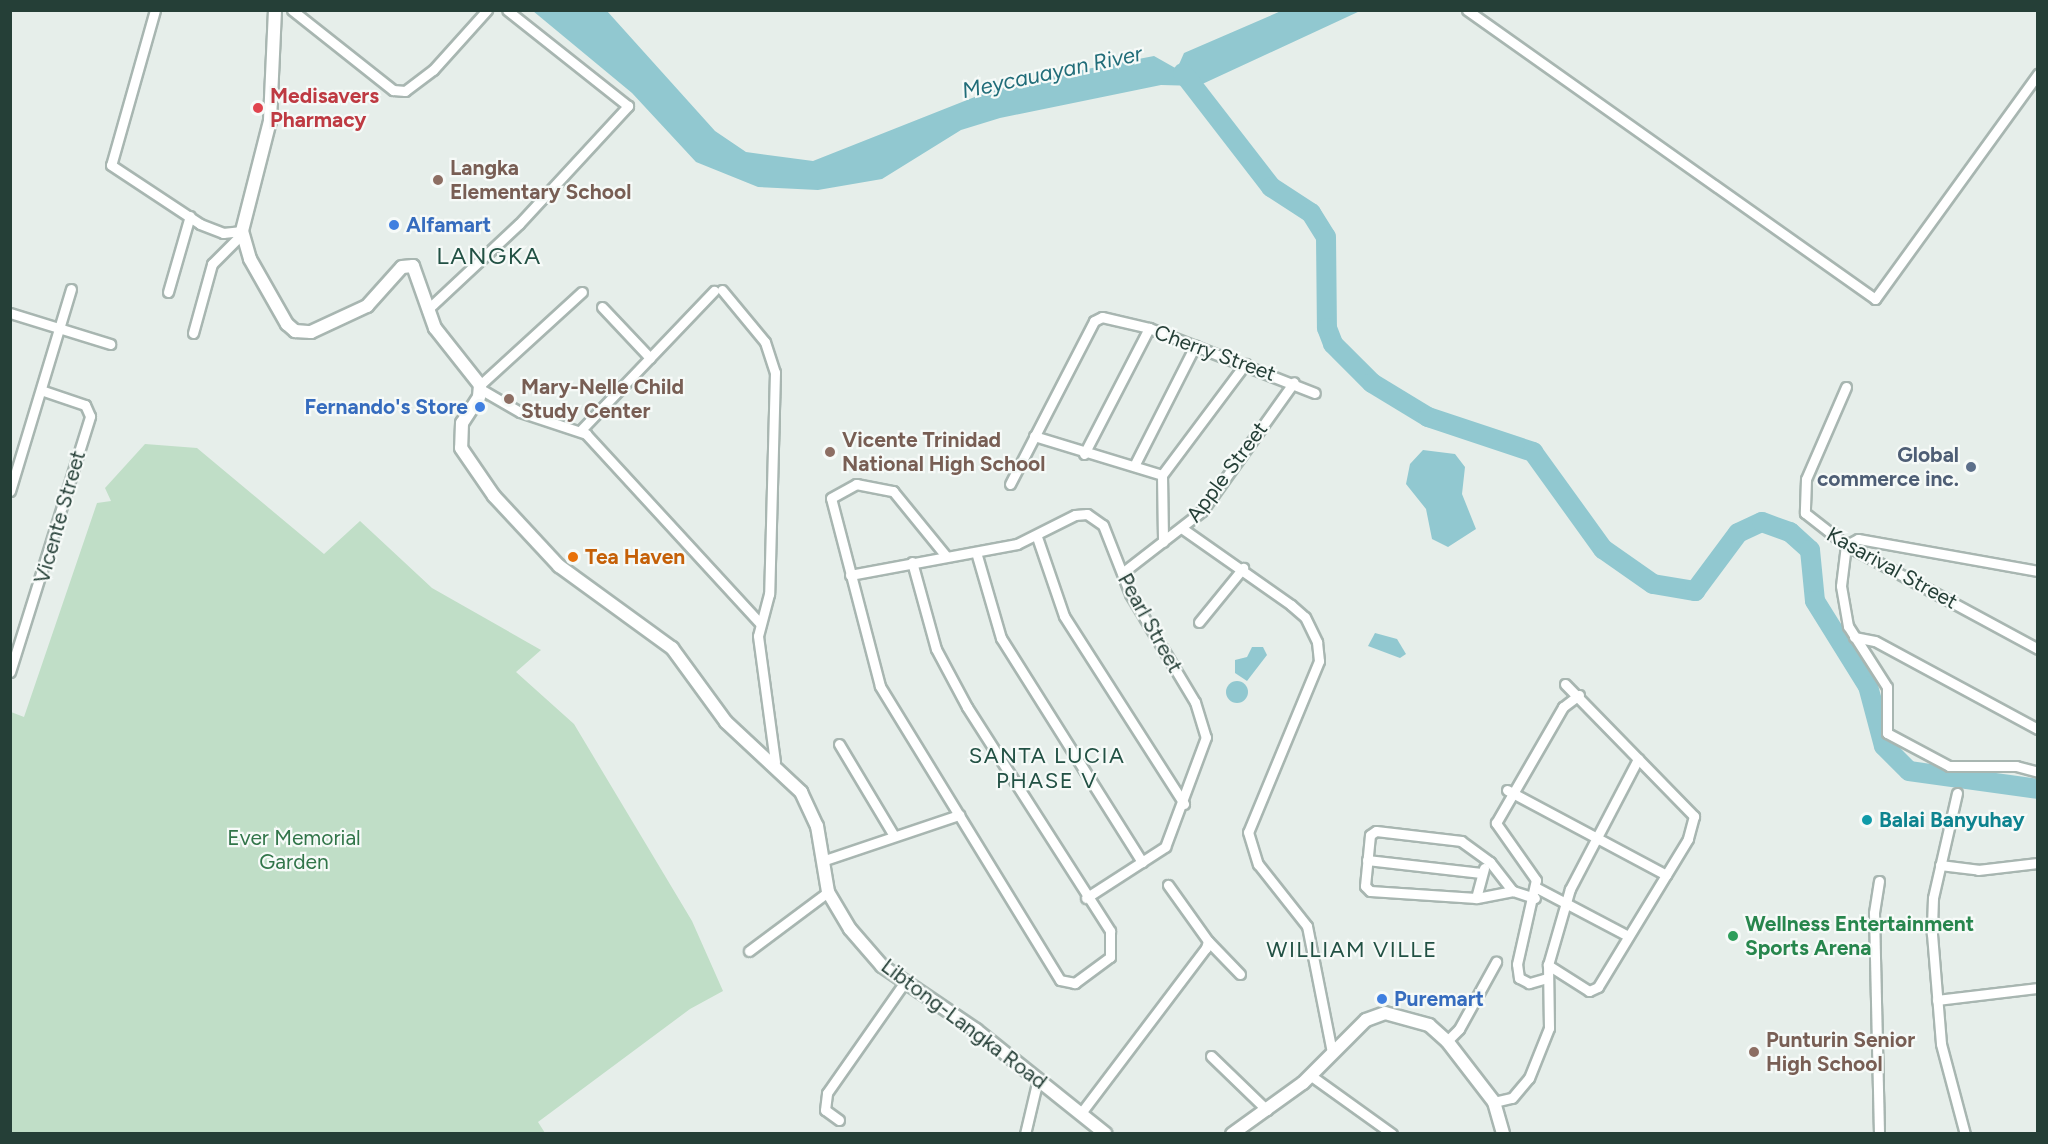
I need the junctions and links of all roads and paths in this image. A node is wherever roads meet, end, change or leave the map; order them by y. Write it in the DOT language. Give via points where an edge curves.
graph roads {
  1 [pos="155,10"];
  2 [pos="275,10"];
  3 [pos="292,10"];
  4 [pos="487,10"];
  5 [pos="507,10"];
  6 [pos="1467,10"];
  7 [pos="2037,74"];
  8 [pos="190,216"];
  9 [pos="242,232"];
  10 [pos="71,289"];
  11 [pos="168,292"];
  12 [pos="582,292"];
  13 [pos="602,307"];
  14 [pos="427,310"];
  15 [pos="11,316"];
  16 [pos="61,328"];
  17 [pos="1149,328"];
  18 [pos="193,333"];
  19 [pos="110,344"];
  20 [pos="1195,346"];
  21 [pos="650,358"];
  22 [pos="1245,364"];
  23 [pos="1294,382"];
  24 [pos="481,387"];
  25 [pos="1846,387"];
  26 [pos="41,390"];
  27 [pos="1316,393"];
  28 [pos="580,431"];
  29 [pos="1034,436"];
  30 [pos="1084,454"];
  31 [pos="1134,466"];
  32 [pos="1162,475"];
  33 [pos="1010,484"];
  34 [pos="10,490"];
  35 [pos="1183,529"];
  36 [pos="1037,537"];
  37 [pos="1163,542"];
  38 [pos="1846,545"];
  39 [pos="976,552"];
  40 [pos="946,556"];
  41 [pos="912,562"];
  42 [pos="1243,568"];
  43 [pos="2037,571"];
  44 [pos="1122,573"];
  45 [pos="850,575"];
  46 [pos="1199,622"];
  47 [pos="761,624"];
  48 [pos="1854,637"];
  49 [pos="2037,649"];
  50 [pos="10,672"];
  51 [pos="1564,684"];
  52 [pos="1579,695"];
  53 [pos="2037,729"];
  54 [pos="839,744"];
  55 [pos="1638,759"];
  56 [pos="775,762"];
  57 [pos="2037,772"];
  58 [pos="1511,792"];
  59 [pos="1957,793"];
  60 [pos="1184,804"];
  61 [pos="959,815"];
  62 [pos="894,836"];
  63 [pos="1596,838"];
  64 [pos="1367,860"];
  65 [pos="822,861"];
  66 [pos="1142,862"];
  67 [pos="1490,862"];
  68 [pos="2037,863"];
  69 [pos="1940,866"];
  70 [pos="1480,873"];
  71 [pos="1666,876"];
  72 [pos="1879,881"];
  73 [pos="1168,885"];
  74 [pos="1537,888"];
  75 [pos="828,891"];
  76 [pos="1513,891"];
  77 [pos="1086,898"];
  78 [pos="1476,898"];
  79 [pos="1535,898"];
  80 [pos="1566,900"];
  81 [pos="1628,936"];
  82 [pos="1209,941"];
  83 [pos="749,951"];
  84 [pos="1496,962"];
  85 [pos="1548,965"];
  86 [pos="1240,974"];
  87 [pos="1547,978"];
  88 [pos="904,983"];
  89 [pos="2037,988"];
  90 [pos="1937,1000"];
  91 [pos="1447,1041"];
  92 [pos="1332,1052"];
  93 [pos="1211,1056"];
  94 [pos="1310,1075"];
  95 [pos="1038,1079"];
  96 [pos="1494,1102"];
  97 [pos="1267,1110"];
  98 [pos="1081,1113"];
  99 [pos="839,1120"];
  100 [pos="1239,1132"];
  101 [pos="1025,1134"];
  102 [pos="1106,1134"];
  103 [pos="1392,1134"];
  104 [pos="1503,1134"];
  105 [pos="1879,1134"];
  106 [pos="1965,1134"];
  1 -- 8 [label="street" via="111,165"];
  2 -- 9 [label="main road" via="270,121"];
  3 -- 4 [label="street" via="393,90 405,91 433,70"];
  5 -- 14 [label="street" via="628,106 519,224"];
  6 -- 7 [label="street" via="1875,298"];
  8 -- 9 [label="street" via="211,230"];
  8 -- 11 [label="street"];
  9 -- 14 [label="main road" via="250,259 295,331 311,332 367,306 408,264 416,270"];
  9 -- 18 [label="street" via="212,264"];
  10 -- 16 [label="street"];
  12 -- 24 [label="street"];
  13 -- 21 [label="street"];
  14 -- 24 [label="main road" via="435,328"];
  15 -- 16 [label="street"];
  16 -- 19 [label="street"];
  16 -- 26 [label="street"];
  17 -- 20 [label="street, Cherry Street"];
  17 -- 29 [label="street, Cherry Street" via="1112,319 1094,321"];
  17 -- 30 [label="street"];
  20 -- 22 [label="street, Cherry Street"];
  20 -- 31 [label="street"];
  21 -- 28 [label="street"];
  21 -- 47 [label="street" via="718,291 765,342 775,372 768,594"];
  22 -- 23 [label="street, Cherry Street"];
  22 -- 32 [label="street"];
  23 -- 27 [label="street, Cherry Street"];
  23 -- 35 [label="street, Apple Street" via="1214,496"];
  24 -- 28 [label="street" via="520,412"];
  24 -- 56 [label="main road, Libtong-Langka Road" via="462,423 461,448 494,496 559,566 672,648 726,722"];
  25 -- 38 [label="street, Kasarival Street" via="1810,466 1802,503 1815,525"];
  26 -- 34 [label="street"];
  26 -- 50 [label="street, Vicente Street" via="85,405 90,416"];
  28 -- 47 [label="street"];
  29 -- 30 [label="street"];
  29 -- 33 [label="street"];
  30 -- 31 [label="street"];
  31 -- 32 [label="street"];
  32 -- 37 [label="street"];
  35 -- 37 [label="street, Apple Street"];
  35 -- 42 [label="street"];
  36 -- 39 [label="street, Pearl Street"];
  36 -- 44 [label="street, Pearl Street" via="1075,515 1094,517 1103,525"];
  36 -- 60 [label="street" via="1065,616"];
  37 -- 44 [label="street, Apple Street"];
  38 -- 43 [label="street" via="1867,538"];
  38 -- 48 [label="street" via="1842,600"];
  38 -- 49 [label="street, Kasarival Street"];
  39 -- 40 [label="street, Pearl Street"];
  39 -- 66 [label="street" via="1001,638"];
  40 -- 41 [label="street, Pearl Street"];
  40 -- 45 [label="street" via="893,491 856,484 837,490 831,508"];
  41 -- 45 [label="street, Pearl Street"];
  41 -- 77 [label="street" via="936,649"];
  42 -- 46 [label="street"];
  42 -- 92 [label="street" via="1305,617 1317,642 1319,661 1248,832 1258,864 1306,926"];
  44 -- 60 [label="street, Pearl Street" via="1205,725 1206,746"];
  45 -- 61 [label="street" via="880,687"];
  47 -- 56 [label="street" via="759,674 770,711"];
  48 -- 53 [label="street" via="1875,641"];
  48 -- 57 [label="street" via="1883,677 1886,728 1892,738 1949,766 2016,766"];
  51 -- 52 [label="street"];
  52 -- 55 [label="street"];
  52 -- 58 [label="street" via="1563,707"];
  54 -- 62 [label="street"];
  55 -- 63 [label="street"];
  55 -- 71 [label="street" via="1694,816 1688,840"];
  56 -- 65 [label="main road, Libtong-Langka Road" via="811,808"];
  58 -- 63 [label="street"];
  58 -- 74 [label="street" via="1497,816 1497,828 1530,865"];
  59 -- 69 [label="street"];
  60 -- 66 [label="street, Pearl Street" via="1165,847"];
  61 -- 62 [label="street"];
  61 -- 77 [label="street" via="1060,980 1067,983 1075,983 1110,957 1113,947 1110,931"];
  62 -- 65 [label="street"];
  63 -- 71 [label="street"];
  63 -- 80 [label="street"];
  64 -- 67 [label="street" via="1370,835 1376,831 1461,841"];
  64 -- 70 [label="street"];
  64 -- 78 [label="street" via="1365,886 1370,891"];
  65 -- 75 [label="main road, Libtong-Langka Road"];
  66 -- 77 [label="street, Pearl Street"];
  67 -- 70 [label="street"];
  67 -- 76 [label="street"];
  68 -- 69 [label="street" via="1978,870"];
  69 -- 90 [label="street" via="1932,920"];
  70 -- 78 [label="street"];
  71 -- 81 [label="street"];
  72 -- 105 [label="street" via="1874,913"];
  73 -- 82 [label="street"];
  74 -- 79 [label="street"];
  74 -- 80 [label="street"];
  75 -- 83 [label="street"];
  75 -- 88 [label="main road, Libtong-Langka Road" via="850,929"];
  76 -- 78 [label="street"];
  76 -- 79 [label="street"];
  79 -- 87 [label="street" via="1517,964 1522,982"];
  80 -- 81 [label="street"];
  80 -- 85 [label="street"];
  81 -- 85 [label="street" via="1594,991"];
  82 -- 86 [label="street"];
  82 -- 98 [label="street"];
  84 -- 91 [label="street" via="1459,1029"];
  85 -- 87 [label="street"];
  87 -- 96 [label="street" via="1549,1028 1529,1078 1512,1098"];
  88 -- 95 [label="main road, Libtong-Langka Road"];
  88 -- 99 [label="street" via="827,1093 825,1110"];
  89 -- 90 [label="street"];
  90 -- 106 [label="street" via="1941,1044"];
  91 -- 92 [label="main road" via="1429,1025 1385,1014 1366,1020"];
  91 -- 96 [label="main road"];
  92 -- 94 [label="main road"];
  93 -- 97 [label="street"];
  94 -- 97 [label="main road"];
  94 -- 103 [label="street"];
  95 -- 98 [label="main road, Libtong-Langka Road"];
  95 -- 101 [label="street"];
  96 -- 104 [label="main road"];
  97 -- 100 [label="main road"];
  98 -- 102 [label="main road, Libtong-Langka Road"];
}
